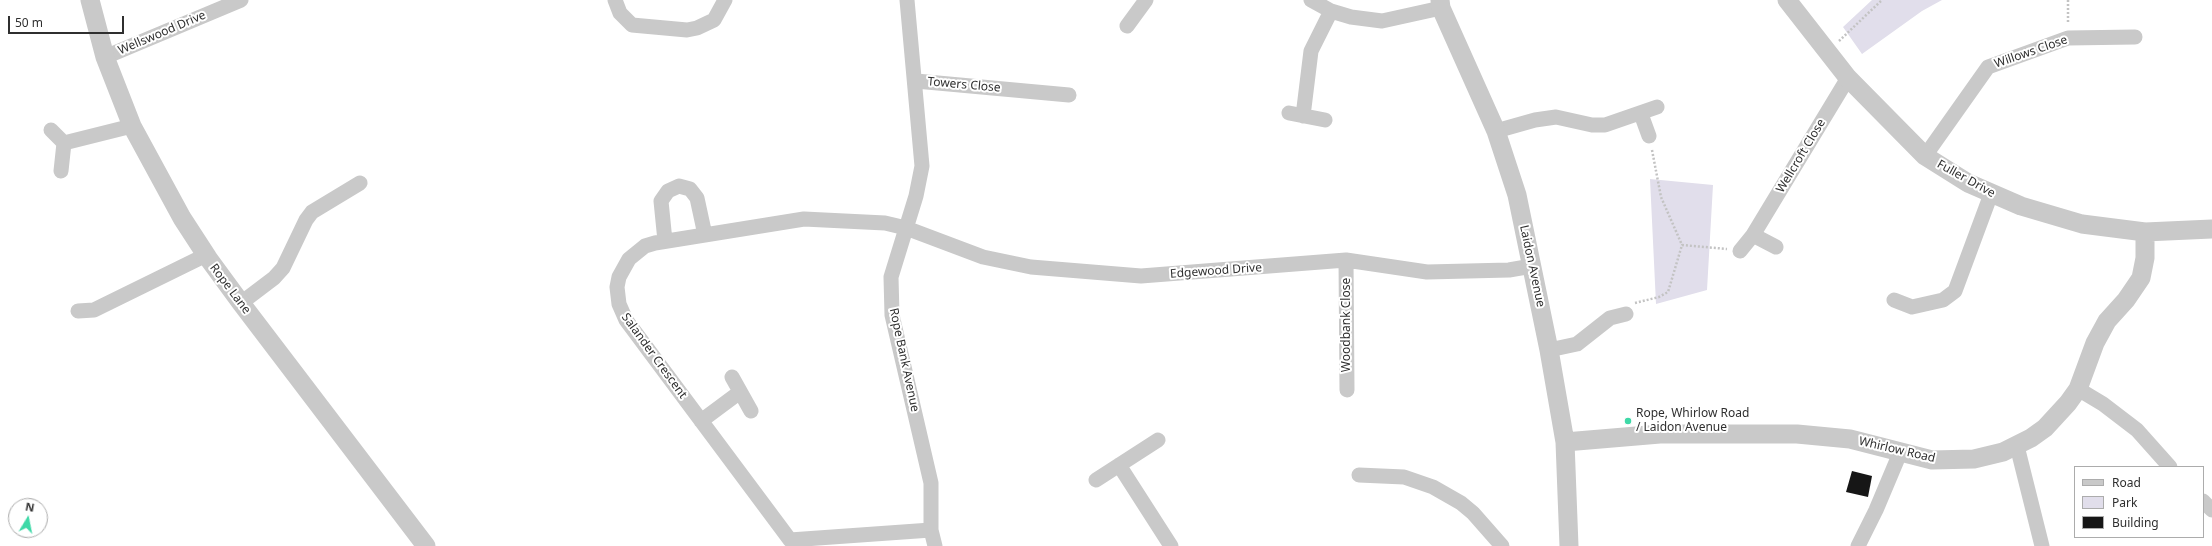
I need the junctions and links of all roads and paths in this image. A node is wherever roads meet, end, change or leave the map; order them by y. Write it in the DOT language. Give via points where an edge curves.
graph roads {
  1 [pos="90,0"];
  2 [pos="242,0"];
  3 [pos="615,0"];
  4 [pos="725,0"];
  5 [pos="907,0"];
  6 [pos="1146,0"];
  7 [pos="1311,0"];
  8 [pos="1787,0"];
  9 [pos="1882,0"];
  10 [pos="2068,0"];
  11 [pos="1440,4"];
  12 [pos="1331,11"];
  13 [pos="1127,26"];
  14 [pos="2135,37"];
  15 [pos="2068,38"];
  16 [pos="1829,51"];
  17 [pos="105,57"];
  18 [pos="1848,78"];
  19 [pos="916,81"];
  20 [pos="1069,95"];
  21 [pos="1657,107"];
  22 [pos="1641,114"];
  23 [pos="1325,120"];
  24 [pos="132,126"];
  25 [pos="51,130"];
  26 [pos="1496,131"];
  27 [pos="1649,136"];
  28 [pos="64,143"];
  29 [pos="1925,156"];
  30 [pos="61,171"];
  31 [pos="360,183"];
  32 [pos="1991,194"];
  33 [pos="906,228"];
  34 [pos="2212,229"];
  35 [pos="2145,232"];
  36 [pos="705,235"];
  37 [pos="1753,235"];
  38 [pos="665,241"];
  39 [pos="1682,245"];
  40 [pos="1776,247"];
  41 [pos="1740,251"];
  42 [pos="206,255"];
  43 [pos="1346,260"];
  44 [pos="1532,266"];
  45 [pos="1894,300"];
  46 [pos="241,303"];
  47 [pos="78,311"];
  48 [pos="1626,314"];
  49 [pos="1549,350"];
  50 [pos="732,377"];
  51 [pos="2078,389"];
  52 [pos="1347,390"];
  53 [pos="740,392"];
  54 [pos="751,411"];
  55 [pos="701,421"];
  56 [pos="1158,440"];
  57 [pos="1564,442"];
  58 [pos="2017,446"];
  59 [pos="1900,453"];
  60 [pos="1119,465"];
  61 [pos="2169,466"];
  62 [pos="1359,475"];
  63 [pos="1096,480"];
  64 [pos="2204,502"];
  65 [pos="2212,510"];
  66 [pos="931,530"];
  67 [pos="790,543"];
  68 [pos="426,546"];
  69 [pos="935,546"];
  70 [pos="1171,546"];
  71 [pos="1502,546"];
  72 [pos="1569,546"];
  73 [pos="1858,546"];
  74 [pos="2042,546"];
  1 -- 17 [label="street, Rope Lane"];
  2 -- 17 [label="street, Wellswood Drive"];
  3 -- 4 [label="street" via="620,13 632,26 687,30 714,20"];
  5 -- 19 [label="street, Towers Close"];
  6 -- 13 [label="street"];
  7 -- 12 [label="street"];
  8 -- 16 [label="street, Fuller Drive"];
  9 -- 16 [label="path"];
  10 -- 15 [label="path"];
  11 -- 12 [label="street" via="1382,21 1351,17"];
  11 -- 26 [label="street, Laidon Avenue"];
  12 -- 23 [label="street" via="1311,51 1296,114"];
  14 -- 15 [label="street, Willows Close"];
  15 -- 29 [label="street, Willows Close" via="1988,67"];
  16 -- 18 [label="street, Fuller Drive"];
  17 -- 24 [label="street, Rope Lane"];
  18 -- 29 [label="street, Fuller Drive"];
  18 -- 37 [label="street, Wellcroft Close"];
  19 -- 20 [label="street, Towers Close"];
  19 -- 33 [label="street, Rope Bank Avenue" via="922,166"];
  21 -- 22 [label="street"];
  22 -- 26 [label="street" via="1605,125 1545,117"];
  22 -- 27 [label="street"];
  24 -- 28 [label="street"];
  24 -- 42 [label="street, Rope Lane" via="182,218"];
  25 -- 28 [label="street"];
  26 -- 44 [label="street, Laidon Avenue" via="1517,195"];
  27 -- 39 [label="path" via="1661,197"];
  28 -- 30 [label="street"];
  29 -- 32 [label="street, Fuller Drive"];
  31 -- 46 [label="street" via="312,212 283,268"];
  32 -- 35 [label="street, Fuller Drive" via="2028,209 2082,224"];
  32 -- 45 [label="street" via="1955,291 1943,300 1912,307"];
  33 -- 36 [label="street, Salander Crescent" via="885,223 804,219"];
  33 -- 43 [label="street, Edgewood Drive" via="983,256 1024,265 1141,276"];
  33 -- 66 [label="street, Rope Bank Avenue" via="891,277 892,315 931,483"];
  34 -- 35 [label="street, Fuller Drive"];
  35 -- 51 [label="street, Whirlow Road" via="2145,258 2141,278 2107,322 2095,343"];
  36 -- 38 [label="street, Salander Crescent"];
  36 -- 38 [label="street" via="698,198 690,189 678,186 668,191 661,201"];
  37 -- 40 [label="street"];
  37 -- 41 [label="street, Wellcroft Close"];
  38 -- 55 [label="street, Salander Crescent" via="645,246 629,259 619,277 619,304 626,320"];
  39 -- 41 [label="path"];
  39 -- 48 [label="path" via="1668,292 1634,303"];
  42 -- 46 [label="street, Rope Lane"];
  42 -- 47 [label="street" via="94,310"];
  43 -- 44 [label="street, Edgewood Drive" via="1427,272 1509,270"];
  43 -- 52 [label="street, Woodbank Close"];
  44 -- 49 [label="street, Laidon Avenue"];
  46 -- 68 [label="street, Rope Lane"];
  48 -- 49 [label="street" via="1609,311 1577,344"];
  49 -- 57 [label="street, Laidon Avenue"];
  50 -- 53 [label="street"];
  51 -- 58 [label="street, Whirlow Road" via="2049,424"];
  51 -- 61 [label="street" via="2137,430"];
  53 -- 54 [label="street"];
  53 -- 55 [label="street"];
  55 -- 67 [label="street, Salander Crescent"];
  56 -- 60 [label="street"];
  57 -- 59 [label="street, Whirlow Road" via="1660,434 1797,434 1850,439"];
  57 -- 72 [label="street, Laidon Avenue"];
  58 -- 59 [label="street, Whirlow Road" via="1989,456 1960,460 1932,460"];
  58 -- 74 [label="street"];
  59 -- 73 [label="street"];
  60 -- 63 [label="street"];
  60 -- 70 [label="street"];
  62 -- 71 [label="street" via="1404,477 1433,487 1473,513"];
  64 -- 65 [label="street"];
  66 -- 67 [label="street, Salander Crescent"];
  66 -- 69 [label="street, Rope Bank Avenue"];
}
